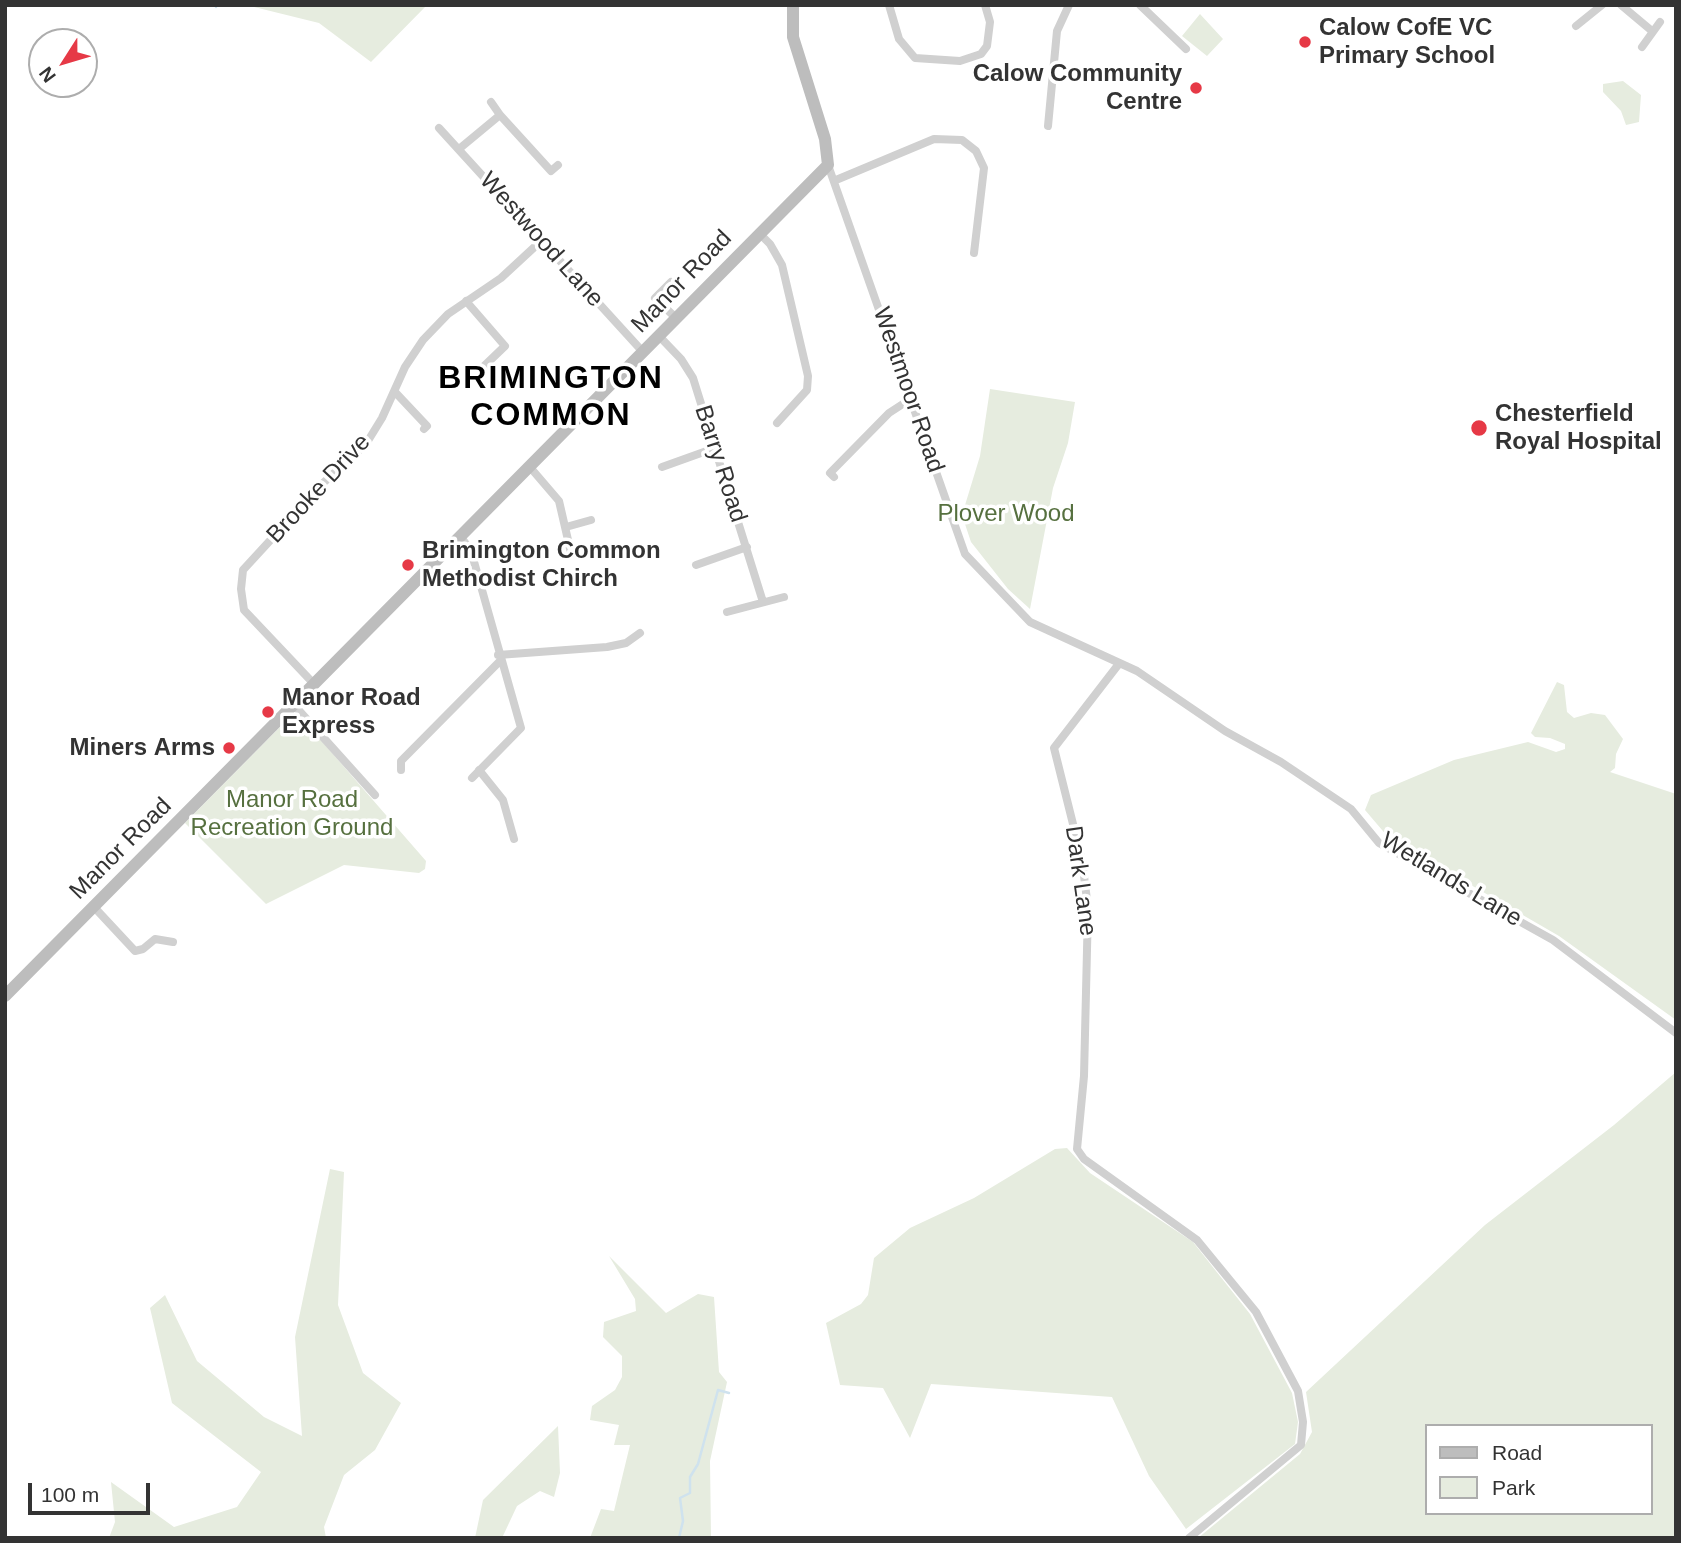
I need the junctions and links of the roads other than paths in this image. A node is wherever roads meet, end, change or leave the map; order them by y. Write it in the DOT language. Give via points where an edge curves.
graph roads {
  1 [pos="793,5"];
  2 [pos="889,5"];
  3 [pos="985,5"];
  4 [pos="1069,5"];
  5 [pos="1140,5"];
  6 [pos="1602,5"];
  7 [pos="1621,5"];
  8 [pos="1660,22"];
  9 [pos="1576,26"];
  10 [pos="1652,31"];
  11 [pos="1642,47"];
  12 [pos="1186,49"];
  13 [pos="491,102"];
  14 [pos="500,115"];
  15 [pos="1048,126"];
  16 [pos="439,128"];
  17 [pos="458,149"];
  18 [pos="558,165"];
  19 [pos="828,165"];
  20 [pos="836,180"];
  21 [pos="759,233"];
  22 [pos="541,241"];
  23 [pos="974,253"];
  24 [pos="671,282"];
  25 [pos="466,301"];
  26 [pos="676,318"];
  27 [pos="659,336"];
  28 [pos="643,352"];
  29 [pos="480,370"];
  30 [pos="395,392"];
  31 [pos="912,398"];
  32 [pos="777,423"];
  33 [pos="424,429"];
  34 [pos="715,448"];
  35 [pos="528,466"];
  36 [pos="662,467"];
  37 [pos="834,477"];
  38 [pos="591,520"];
  39 [pos="566,527"];
  40 [pos="461,537"];
  41 [pos="747,547"];
  42 [pos="571,553"];
  43 [pos="696,565"];
  44 [pos="784,597"];
  45 [pos="763,602"];
  46 [pos="727,612"];
  47 [pos="640,633"];
  48 [pos="499,658"];
  49 [pos="1118,665"];
  50 [pos="314,684"];
  51 [pos="294,705"];
  52 [pos="401,770"];
  53 [pos="479,771"];
  54 [pos="472,778"];
  55 [pos="376,795"];
  56 [pos="514,839"];
  57 [pos="94,907"];
  58 [pos="173,942"];
  59 [pos="5,996"];
  60 [pos="1676,1033"];
  61 [pos="1189,1538"];
  1 -- 19 [label="street" via="793,37 825,139"];
  2 -- 3 [label="street" via="899,39 915,58 948,61 970,60 987,46 990,22"];
  4 -- 15 [label="street" via="1058,31"];
  5 -- 12 [label="street"];
  6 -- 9 [label="street"];
  7 -- 10 [label="street"];
  8 -- 10 [label="street"];
  10 -- 11 [label="street"];
  13 -- 14 [label="street"];
  14 -- 17 [label="street"];
  14 -- 18 [label="street" via="551,171"];
  16 -- 17 [label="street, Westwood Lane"];
  17 -- 22 [label="street, Westwood Lane"];
  19 -- 20 [label="street, Westmoor Road"];
  19 -- 21 [label="street, Manor Road"];
  20 -- 23 [label="street" via="934,139 962,140 976,152 984,168"];
  20 -- 31 [label="street, Westmoor Road"];
  21 -- 26 [label="street, Manor Road"];
  21 -- 32 [label="street" via="782,265 808,376 807,390"];
  22 -- 25 [label="street, Brooke Drive" via="502,278"];
  22 -- 28 [label="street, Westwood Lane"];
  24 -- 26 [label="street" via="655,298"];
  25 -- 29 [label="street" via="505,346"];
  25 -- 30 [label="street, Brooke Drive" via="423,340"];
  26 -- 27 [label="street, Manor Road"];
  27 -- 28 [label="street, Manor Road"];
  27 -- 34 [label="street, Barry Road" via="693,378"];
  28 -- 35 [label="street, Manor Road"];
  30 -- 33 [label="street" via="427,426"];
  30 -- 50 [label="street, Brooke Drive" via="366,443 243,570 244,610"];
  31 -- 37 [label="street" via="890,413 830,474"];
  31 -- 49 [label="street, Westmoor Road" via="964,554 1030,622"];
  34 -- 36 [label="street"];
  34 -- 41 [label="street, Barry Road"];
  35 -- 39 [label="street" via="554,494"];
  35 -- 40 [label="street, Manor Road"];
  38 -- 39 [label="street"];
  39 -- 42 [label="street"];
  40 -- 48 [label="street" via="471,551"];
  40 -- 50 [label="street, Manor Road"];
  41 -- 43 [label="street"];
  41 -- 45 [label="street, Barry Road"];
  44 -- 45 [label="street"];
  45 -- 46 [label="street"];
  47 -- 48 [label="street" via="607,647"];
  48 -- 52 [label="street" via="401,761"];
  48 -- 53 [label="street" via="521,729"];
  49 -- 60 [label="street, Wetlands Lane" via="1137,671 1351,809 1379,843 1553,940"];
  49 -- 61 [label="street, Dark Lane" via="1054,748 1082,860 1088,908 1084,1076 1076,1141 1084,1159 1197,1240 1256,1312 1298,1391 1303,1422 1301,1446"];
  50 -- 51 [label="street, Manor Road"];
  51 -- 55 [label="street"];
  51 -- 57 [label="street, Manor Road"];
  53 -- 54 [label="street"];
  53 -- 56 [label="street" via="503,800"];
  57 -- 58 [label="street" via="135,951 155,940"];
  57 -- 59 [label="street, Manor Road"];
}
